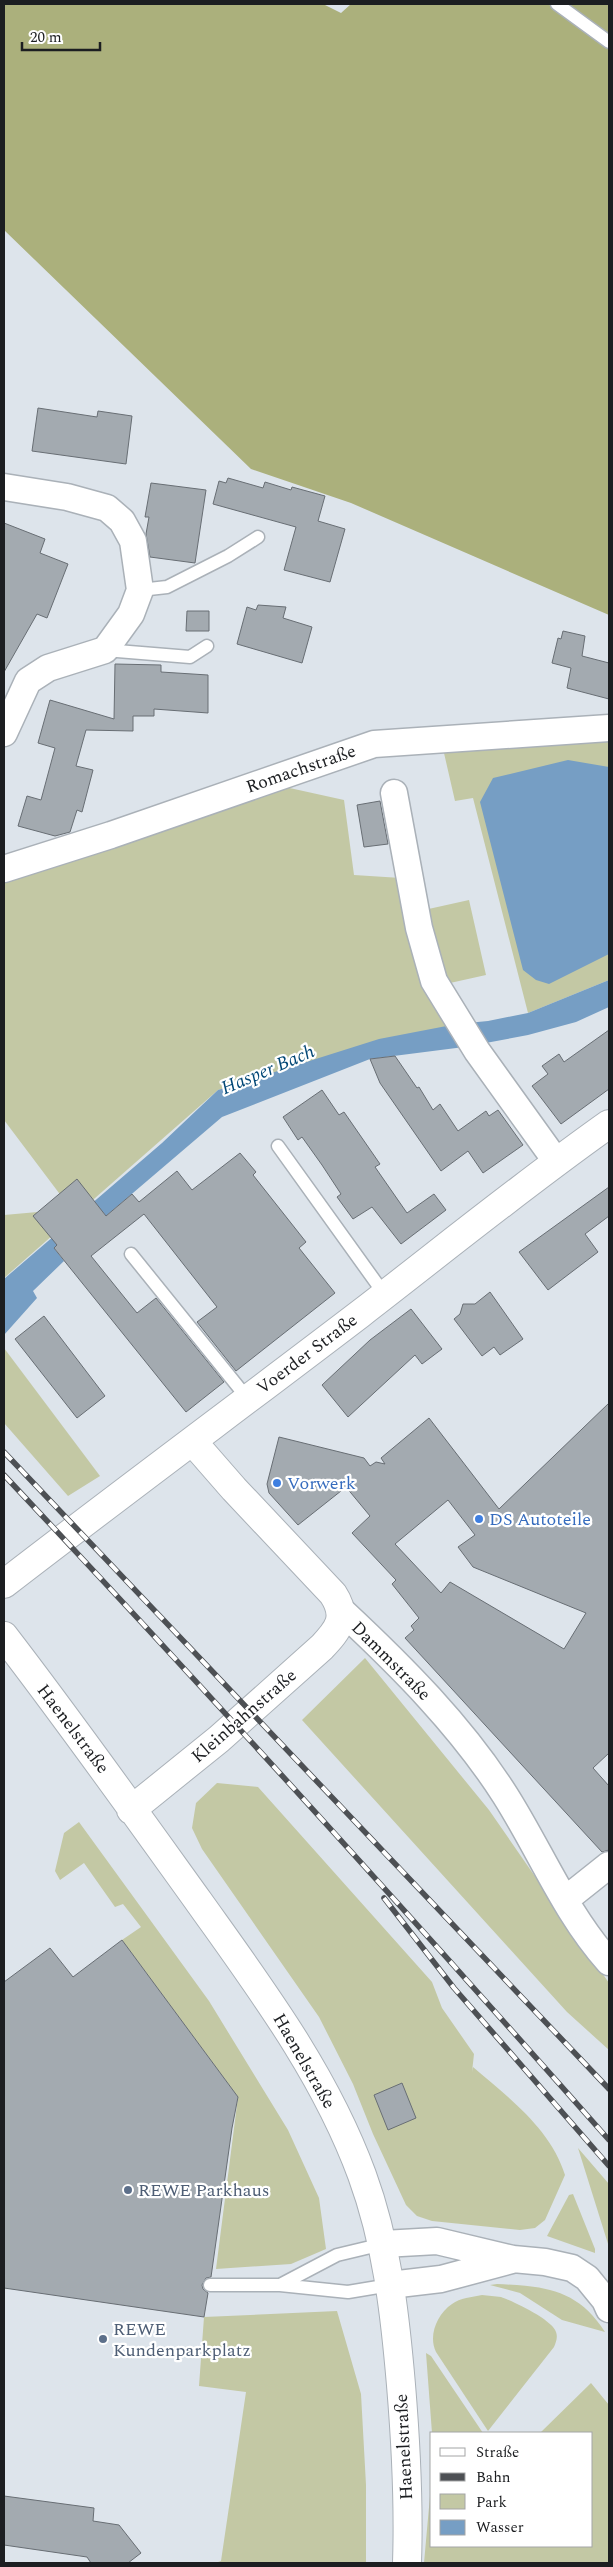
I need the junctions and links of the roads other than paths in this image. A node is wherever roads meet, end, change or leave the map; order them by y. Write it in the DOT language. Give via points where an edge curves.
graph roads {
  1 [pos="557,4"];
  2 [pos="609,42"];
  3 [pos="4,487"];
  4 [pos="258,537"];
  5 [pos="140,590"];
  6 [pos="207,646"];
  7 [pos="106,650"];
  8 [pos="609,728"];
  9 [pos="4,733"];
  10 [pos="394,793"];
  11 [pos="4,869"];
  12 [pos="609,1124"];
  13 [pos="278,1146"];
  14 [pos="556,1161"];
  15 [pos="131,1254"];
  16 [pos="385,1295"];
  17 [pos="248,1399"];
  18 [pos="194,1442"];
  19 [pos="4,1584"];
  20 [pos="342,1612"];
  21 [pos="4,1636"];
  22 [pos="132,1810"];
  23 [pos="609,1865"];
  24 [pos="565,1900"];
  25 [pos="609,1962"];
  26 [pos="383,2244"];
  27 [pos="513,2259"];
  28 [pos="210,2284"];
  29 [pos="280,2285"];
  30 [pos="390,2285"];
  31 [pos="609,2309"];
  32 [pos="408,2563"];
  1 -- 2 [label="lane"];
  3 -- 5 [label="street" via="67,497 107,508 122,522 133,541"];
  4 -- 5 [label="lane" via="167,587"];
  5 -- 7 [label="street" via="131,614"];
  6 -- 7 [label="lane" via="190,656"];
  7 -- 9 [label="street" via="48,668 28,681"];
  8 -- 11 [label="street, Romachstraße" via="374,744 112,836"];
  10 -- 14 [label="street" via="419,928 434,980 477,1051"];
  12 -- 14 [label="main road, Voerder Straße"];
  13 -- 16 [label="lane"];
  14 -- 16 [label="main road, Voerder Straße"];
  15 -- 17 [label="lane"];
  16 -- 17 [label="main road, Voerder Straße"];
  17 -- 18 [label="main road, Voerder Straße"];
  18 -- 19 [label="main road, Voerder Straße"];
  18 -- 20 [label="main road, Dammstraße" via="334,1594"];
  20 -- 22 [label="main road, Kleinbahnstraße" via="338,1631 322,1647 219,1739"];
  20 -- 24 [label="street, Dammstraße" via="395,1661 484,1764"];
  21 -- 22 [label="main road, Haenelstraße"];
  22 -- 26 [label="main road, Haenelstraße" via="268,1998 320,2079 362,2173"];
  23 -- 24 [label="street"];
  24 -- 25 [label="street, Dammstraße" via="581,1929"];
  26 -- 27 [label="street" via="437,2241"];
  26 -- 29 [label="lane" via="337,2255"];
  26 -- 30 [label="main road, Haenelstraße"];
  27 -- 30 [label="street" via="441,2279"];
  27 -- 31 [label="street" via="572,2268 587,2278"];
  28 -- 29 [label="lane"];
  29 -- 30 [label="lane" via="348,2292"];
  30 -- 32 [label="main road, Haenelstraße" via="405,2433"];
}
